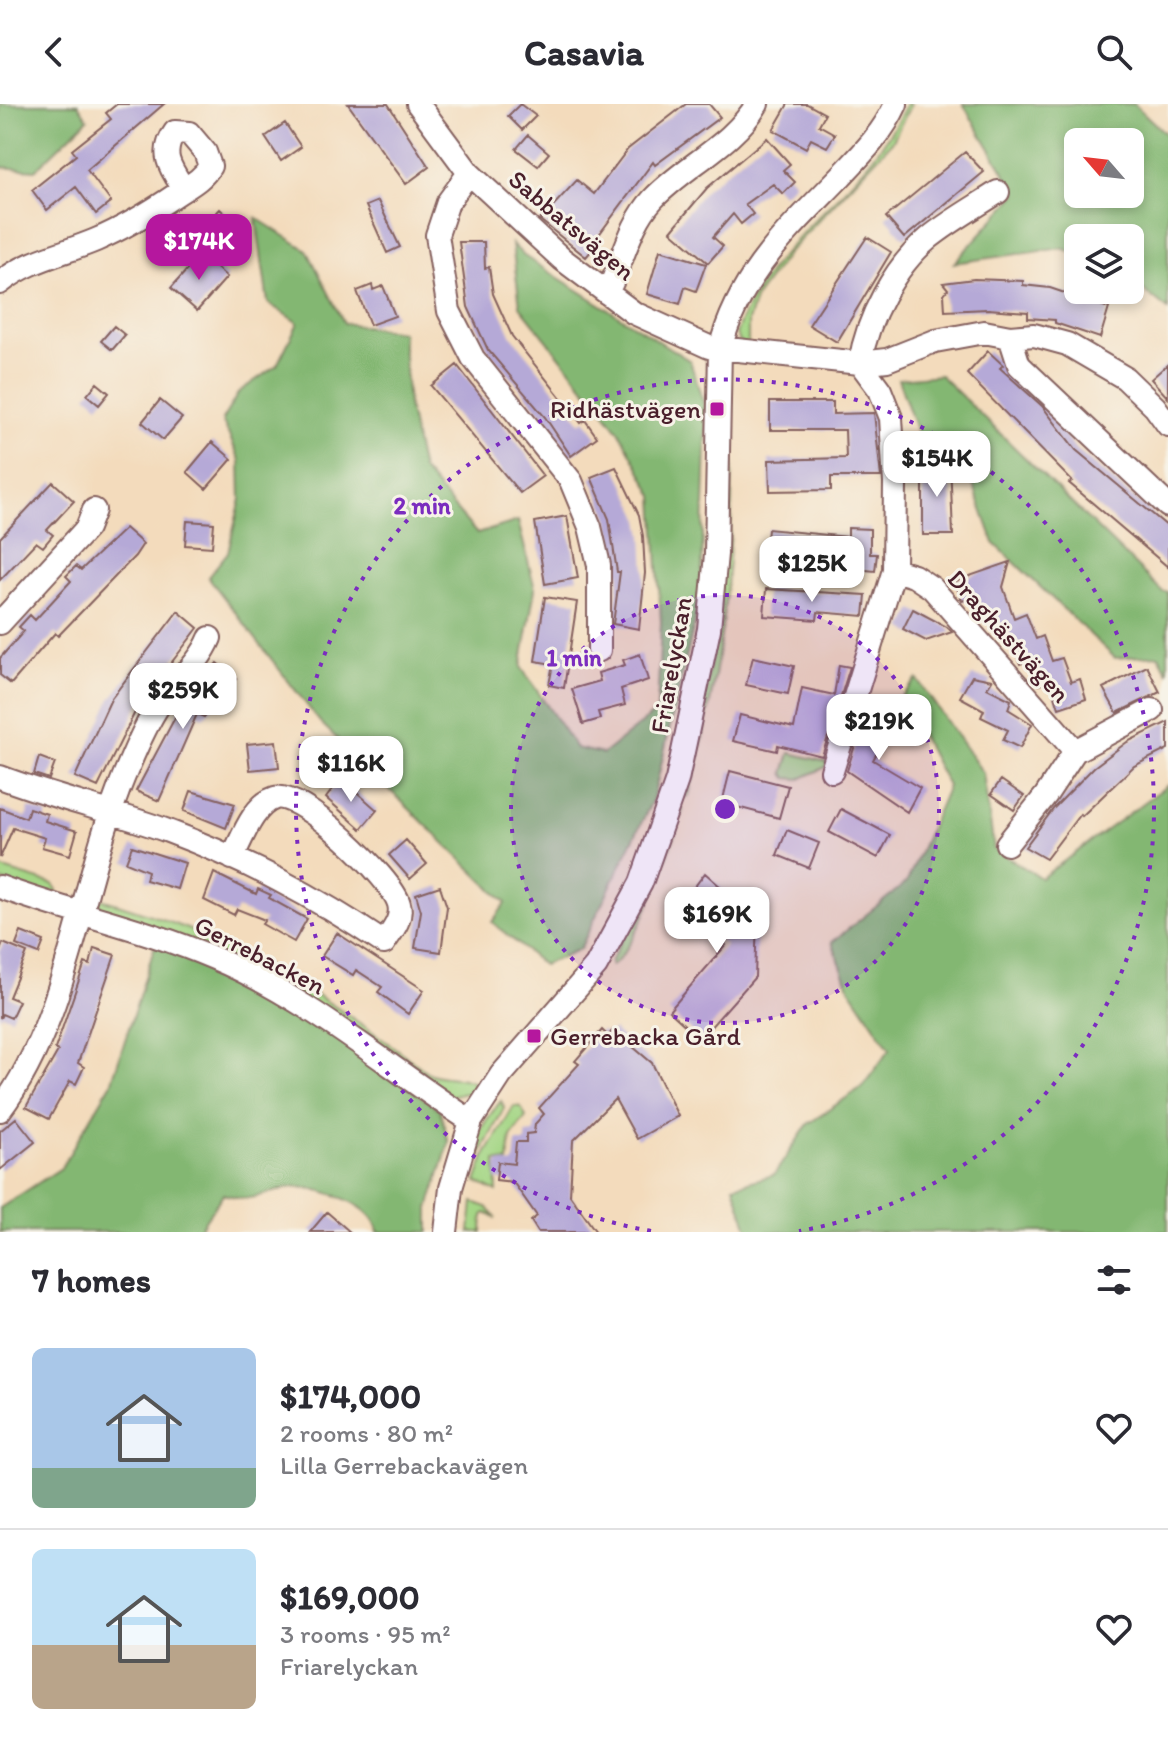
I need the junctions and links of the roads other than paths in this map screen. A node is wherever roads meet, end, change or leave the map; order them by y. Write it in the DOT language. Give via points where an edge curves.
graph roads {
  1 [pos="418,104"];
  2 [pos="757,104"];
  3 [pos="896,104"];
  4 [pos="469,173"];
  5 [pos="184,189"];
  6 [pos="998,192"];
  7 [pos="0,283"];
  8 [pos="607,293"];
  9 [pos="1010,337"];
  10 [pos="720,349"];
  11 [pos="860,363"];
  12 [pos="1168,425"];
  13 [pos="1168,506"];
  14 [pos="94,510"];
  15 [pos="894,570"];
  16 [pos="0,623"];
  17 [pos="210,638"];
  18 [pos="599,650"];
  19 [pos="1152,710"];
  20 [pos="1075,751"];
  21 [pos="832,771"];
  22 [pos="0,777"];
  23 [pos="109,813"];
  24 [pos="1007,844"];
  25 [pos="232,858"];
  26 [pos="0,887"];
  27 [pos="79,911"];
  28 [pos="0,1110"];
  29 [pos="471,1121"];
  30 [pos="446,1232"];
  1 -- 4 [label="street, Sabbatsvägen"];
  2 -- 8 [label="street" via="651,201"];
  3 -- 10 [label="street, Friarelyckan" via="870,145 761,261 741,289"];
  4 -- 8 [label="street, Sabbatsvägen"];
  4 -- 18 [label="street" via="448,202 437,235 449,311 473,358 571,481 599,565"];
  5 -- 7 [label="street" via="98,239 39,260"];
  6 -- 11 [label="street" via="928,239 903,268 867,332"];
  8 -- 10 [label="street, Sabbatsvägen" via="668,331"];
  9 -- 11 [label="street" via="974,334"];
  9 -- 12 [label="street" via="1034,335 1092,357 1125,378"];
  9 -- 13 [label="street" via="1019,365"];
  10 -- 11 [label="street"];
  10 -- 29 [label="street, Friarelyckan" via="716,554 709,629 671,799 641,883 596,966 501,1075"];
  11 -- 15 [label="street" via="880,390 891,418"];
  14 -- 16 [label="street" via="87,528"];
  15 -- 20 [label="street, Draghästvägen" via="932,588"];
  15 -- 21 [label="street"];
  17 -- 23 [label="street" via="157,708"];
  19 -- 20 [label="street"];
  20 -- 24 [label="street"];
  22 -- 23 [label="street"];
  23 -- 25 [label="street"];
  23 -- 27 [label="street"];
  25 -- 25 [label="street" via="293,884 384,943 396,926 398,900 381,877 290,798 277,797 261,808"];
  26 -- 27 [label="street, Gerrebacken"];
  27 -- 28 [label="street" via="32,1059"];
  27 -- 29 [label="street, Gerrebacken" via="217,959 290,998 352,1035"];
  29 -- 30 [label="street, Friarelyckan" via="451,1188"];
}
